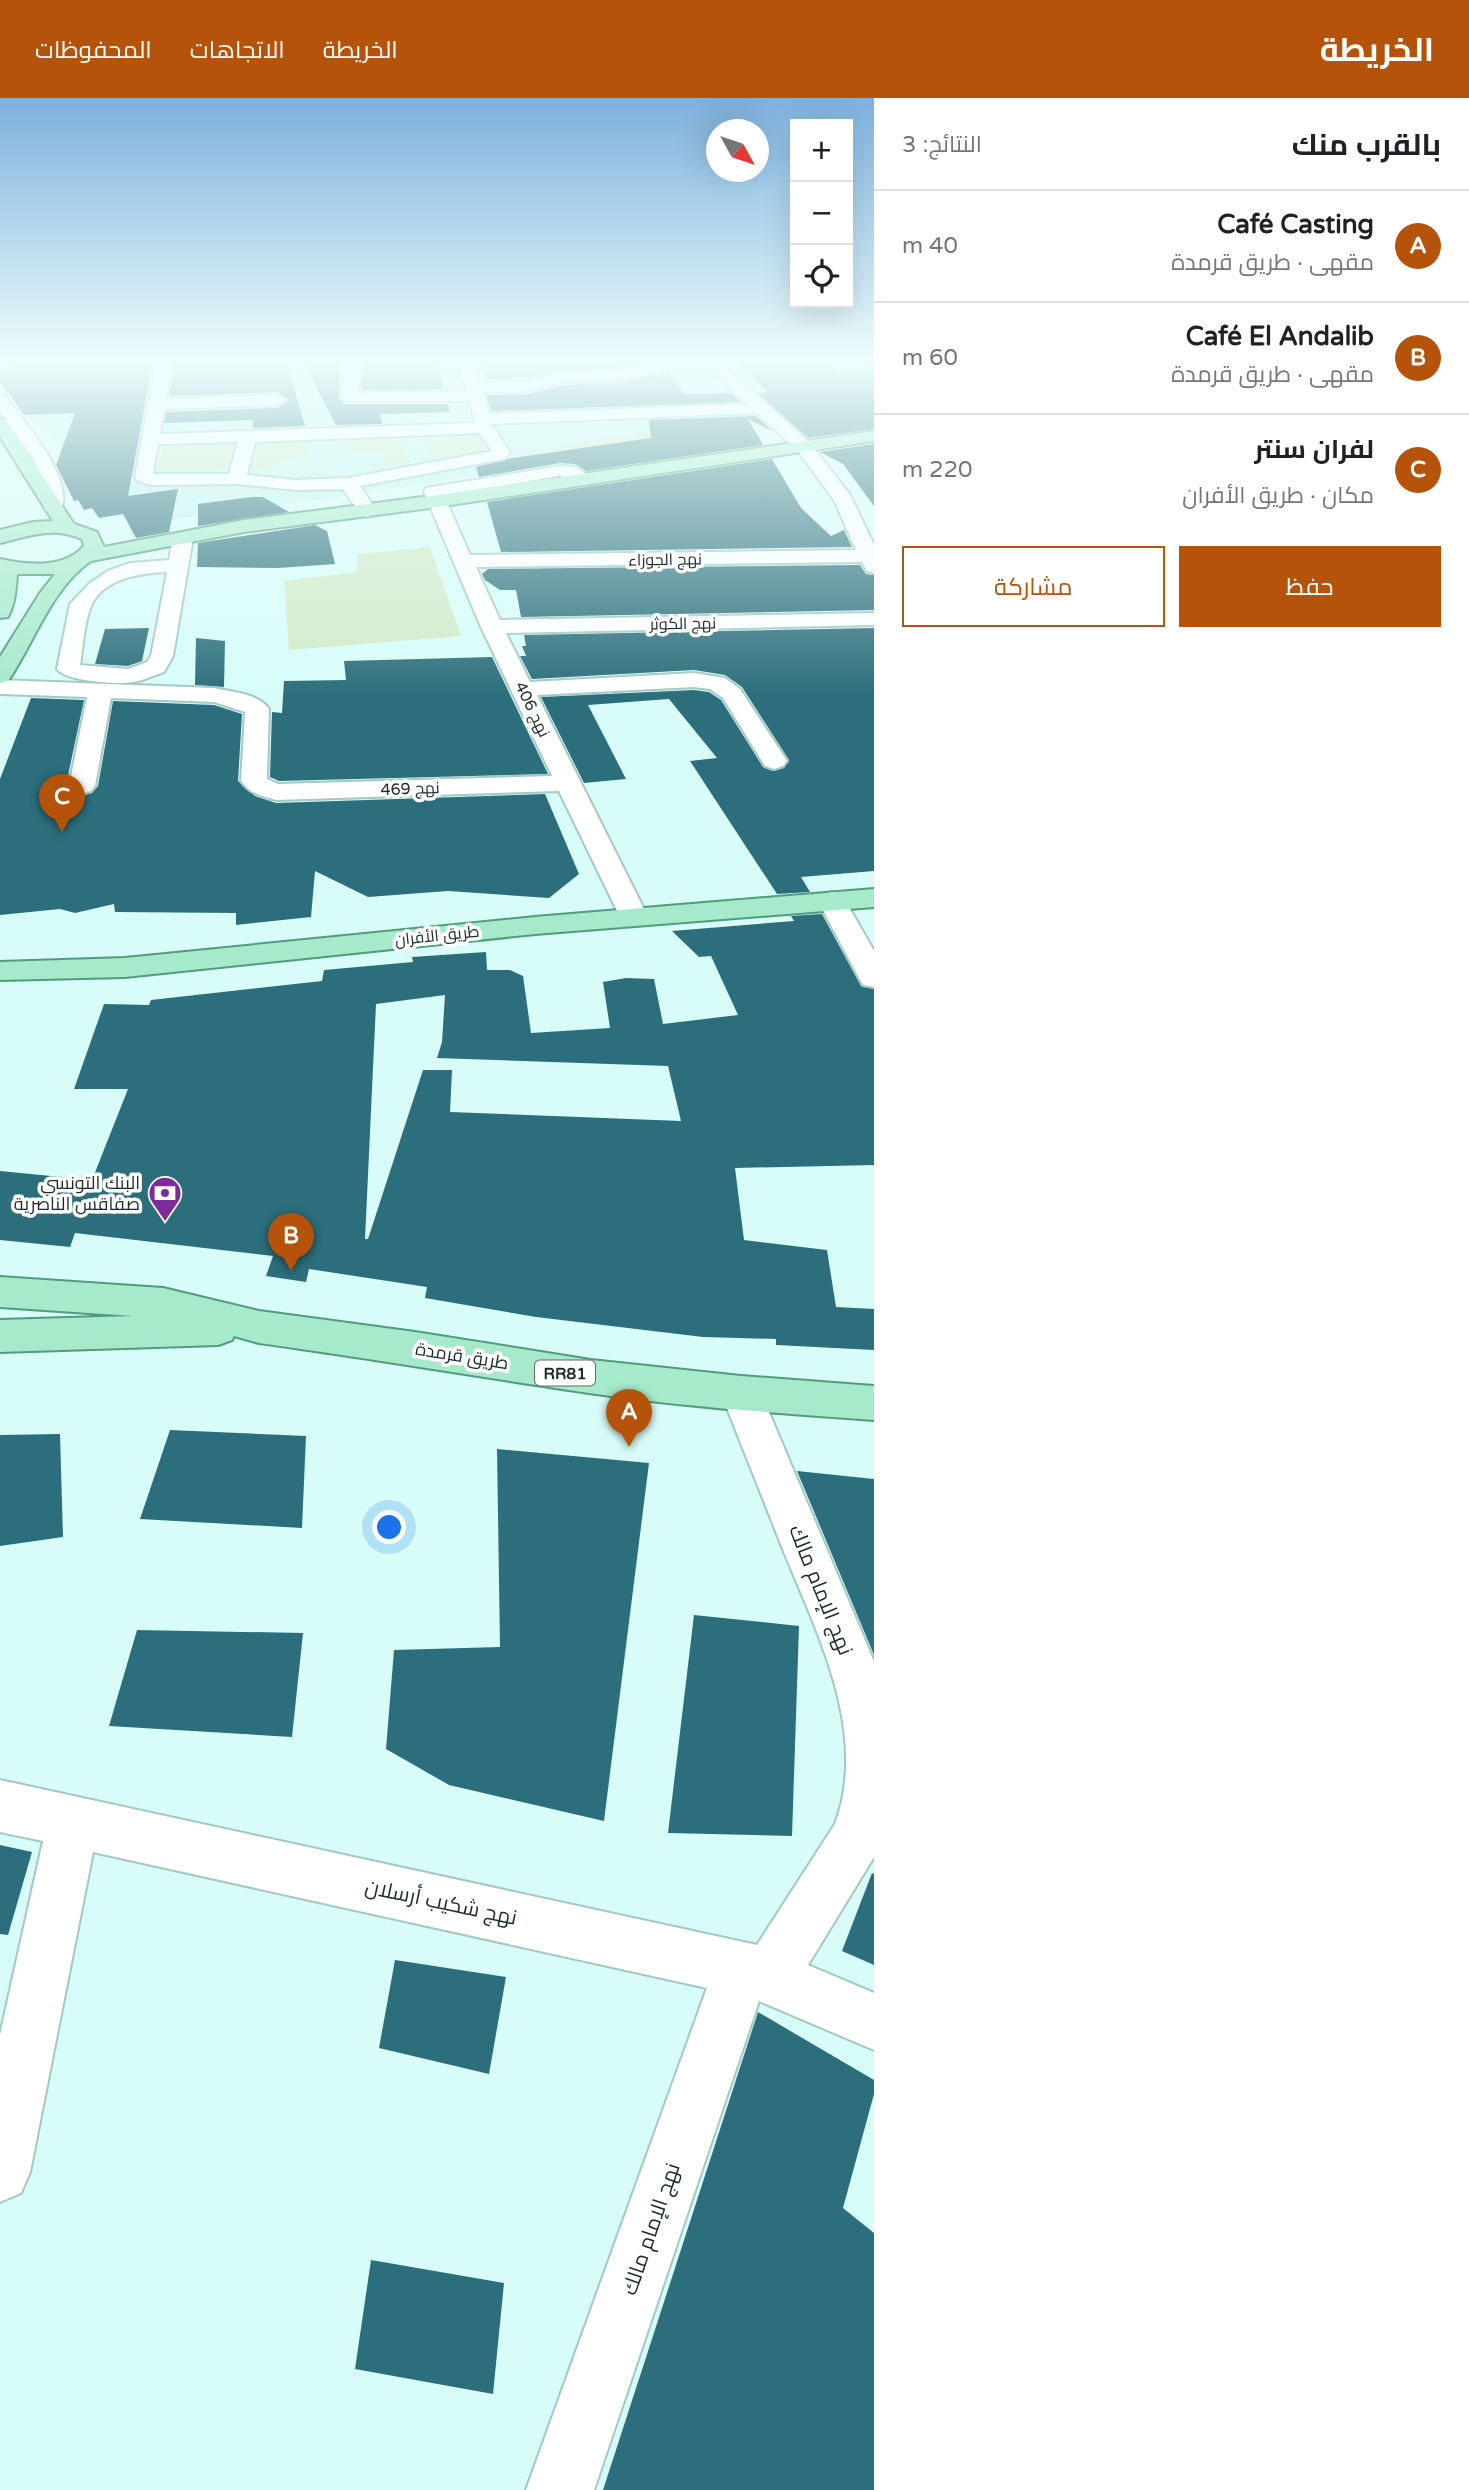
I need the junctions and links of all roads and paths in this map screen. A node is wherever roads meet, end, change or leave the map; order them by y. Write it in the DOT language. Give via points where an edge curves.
graph roads {
  1 [pos="31,473"];
  2 [pos="47,473"];
  3 [pos="145,473"];
  4 [pos="239,473"];
  5 [pos="406,473"];
  6 [pos="627,473"];
  7 [pos="824,473"];
  8 [pos="237,479"];
  9 [pos="348,483"];
  10 [pos="438,501"];
  11 [pos="53,507"];
  12 [pos="21,508"];
  13 [pos="368,511"];
  14 [pos="874,514"];
  15 [pos="852,516"];
  16 [pos="244,526"];
  17 [pos="26,529"];
  18 [pos="71,529"];
  19 [pos="0,537"];
  20 [pos="183,538"];
  21 [pos="870,551"];
  22 [pos="81,558"];
  23 [pos="462,561"];
  24 [pos="3,566"];
  25 [pos="178,566"];
  26 [pos="0,612"];
  27 [pos="874,620"];
  28 [pos="492,626"];
  29 [pos="0,676"];
  30 [pos="0,687"];
  31 [pos="524,689"];
  32 [pos="100,692"];
  33 [pos="775,761"];
  34 [pos="569,783"];
  35 [pos="82,786"];
  36 [pos="874,898"];
  37 [pos="832,901"];
  38 [pos="633,915"];
  39 [pos="0,971"];
  40 [pos="47,973"];
  41 [pos="874,978"];
  42 [pos="0,985"];
  43 [pos="0,1292"];
  44 [pos="258,1327"];
  45 [pos="0,1336"];
  46 [pos="741,1393"];
  47 [pos="874,1403"];
  48 [pos="868,1701"];
  49 [pos="0,1805"];
  50 [pos="73,1821"];
  51 [pos="756,1972"];
  52 [pos="874,2022"];
  53 [pos="14,2037"];
  54 [pos="0,2172"];
  55 [pos="560,2490"];
  1 -- 11 [label="main road"];
  2 -- 11 [label="street"];
  3 -- 8 [label="street" via="149,480"];
  4 -- 8 [label="street"];
  5 -- 9 [label="street"];
  6 -- 10 [label="main road"];
  7 -- 15 [label="street"];
  8 -- 9 [label="street" via="296,485"];
  9 -- 13 [label="street"];
  10 -- 13 [label="main road"];
  10 -- 23 [label="street, نهج 406"];
  11 -- 18 [label="main road"];
  12 -- 17 [label="main road"];
  13 -- 16 [label="main road"];
  14 -- 15 [label="street"];
  15 -- 21 [label="street"];
  16 -- 18 [label="main road"];
  16 -- 20 [label="main road"];
  17 -- 18 [label="main road"];
  17 -- 19 [label="main road"];
  18 -- 22 [label="main road" via="84,532 93,541 91,551"];
  20 -- 22 [label="main road"];
  20 -- 25 [label="street"];
  21 -- 23 [label="street, نهج الجوزاء"];
  22 -- 24 [label="main road" via="35,569"];
  22 -- 29 [label="main road" via="50,593"];
  23 -- 28 [label="street, نهج 406"];
  24 -- 26 [label="main road" via="6,591"];
  25 -- 25 [label="street" via="162,656 156,667 130,676 68,668 81,604 96,588 136,567"];
  27 -- 28 [label="street, نهج الكوثر"];
  28 -- 31 [label="street, نهج 406"];
  30 -- 32 [label="street"];
  31 -- 33 [label="street" via="694,680 717,683 732,694"];
  31 -- 34 [label="street, نهج 406"];
  32 -- 34 [label="street, نهج 469" via="214,695 257,709 254,781 276,792"];
  32 -- 35 [label="street"];
  34 -- 38 [label="street, نهج 406"];
  36 -- 37 [label="main road, طريق الأفران"];
  37 -- 38 [label="main road, طريق الأفران"];
  37 -- 41 [label="street"];
  38 -- 40 [label="main road, طريق الأفران"];
  39 -- 40 [label="main road, طريق الأفران"];
  40 -- 42 [label="main road"];
  43 -- 44 [label="main road, طريق قرمدة / RR81" via="163,1303"];
  44 -- 45 [label="main road, طريق قرمدة / RR81"];
  44 -- 46 [label="main road, طريق قرمدة / RR81" via="591,1377"];
  46 -- 47 [label="main road, طريق قرمدة / RR81"];
  46 -- 48 [label="street, نهج الإمام مالك"];
  48 -- 51 [label="street, نهج الإمام مالك" via="869,1802 855,1840"];
  49 -- 50 [label="street, نهج شكيب أرسلان"];
  50 -- 51 [label="street, نهج شكيب أرسلان"];
  50 -- 53 [label="street"];
  51 -- 52 [label="street, نهج شكيب أرسلان"];
  51 -- 55 [label="street, نهج الإمام مالك"];
  53 -- 54 [label="street"];
}
